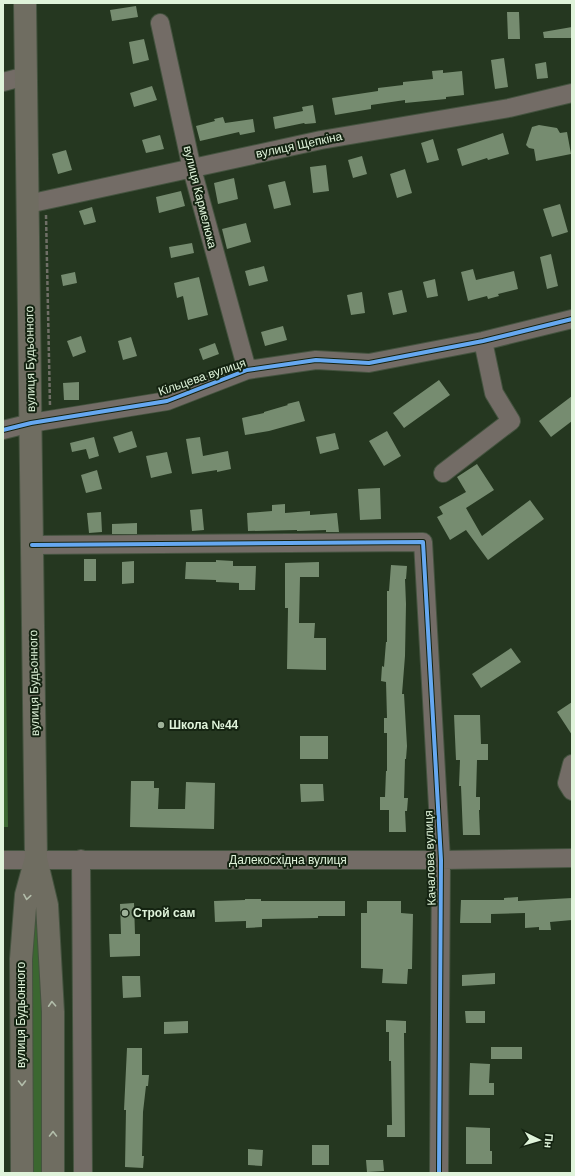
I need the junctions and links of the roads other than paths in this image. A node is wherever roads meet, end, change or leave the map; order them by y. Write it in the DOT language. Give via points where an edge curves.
graph roads {
  1 [pos="25,3"];
  2 [pos="160,22"];
  3 [pos="26,76"];
  4 [pos="3,82"];
  5 [pos="572,93"];
  6 [pos="192,169"];
  7 [pos="28,204"];
  8 [pos="572,319"];
  9 [pos="483,341"];
  10 [pos="247,370"];
  11 [pos="31,424"];
  12 [pos="3,430"];
  13 [pos="443,473"];
  14 [pos="32,546"];
  15 [pos="572,764"];
  16 [pos="572,790"];
  17 [pos="572,858"];
  18 [pos="36,859"];
  19 [pos="81,859"];
  20 [pos="3,860"];
  21 [pos="441,860"];
  22 [pos="22,1173"];
  23 [pos="53,1173"];
  24 [pos="83,1173"];
  25 [pos="439,1173"];
  1 -- 3 [label="main road, вулиця Будьонного"];
  2 -- 6 [label="street, вулиця Кармелюка"];
  3 -- 4 [label="street"];
  3 -- 7 [label="main road, вулиця Будьонного"];
  5 -- 6 [label="street, вулиця Щепкіна" via="509,108 321,140"];
  6 -- 7 [label="street, вулиця Щепкіна"];
  6 -- 10 [label="street, вулиця Кармелюка"];
  7 -- 11 [label="main road, вулиця Будьонного"];
  8 -- 9 [label="street, Кільцева вулиця"];
  9 -- 10 [label="street, Кільцева вулиця" via="369,364 316,360"];
  9 -- 13 [label="street" via="494,393 511,421"];
  10 -- 11 [label="street, Кільцева вулиця" via="167,401"];
  11 -- 12 [label="street, Кільцева вулиця"];
  11 -- 14 [label="main road, вулиця Будьонного"];
  14 -- 18 [label="main road, вулиця Будьонного"];
  14 -- 21 [label="street, Качалова вулиця" via="423,542"];
  15 -- 16 [label="street" via="566,783"];
  17 -- 21 [label="street, Далекосхідна вулиця"];
  18 -- 19 [label="street, Далекосхідна вулиця"];
  18 -- 20 [label="street, Далекосхідна вулиця"];
  18 -- 22 [label="main road, вулиця Будьонного, one-way" via="26,895 21,959"];
  23 -- 18 [label="main road, вулиця Будьонного, one-way" via="53,1012 47,905"];
  19 -- 21 [label="street, Далекосхідна вулиця"];
  19 -- 24 [label="street"];
  21 -- 25 [label="street, Качалова вулиця"];
}
